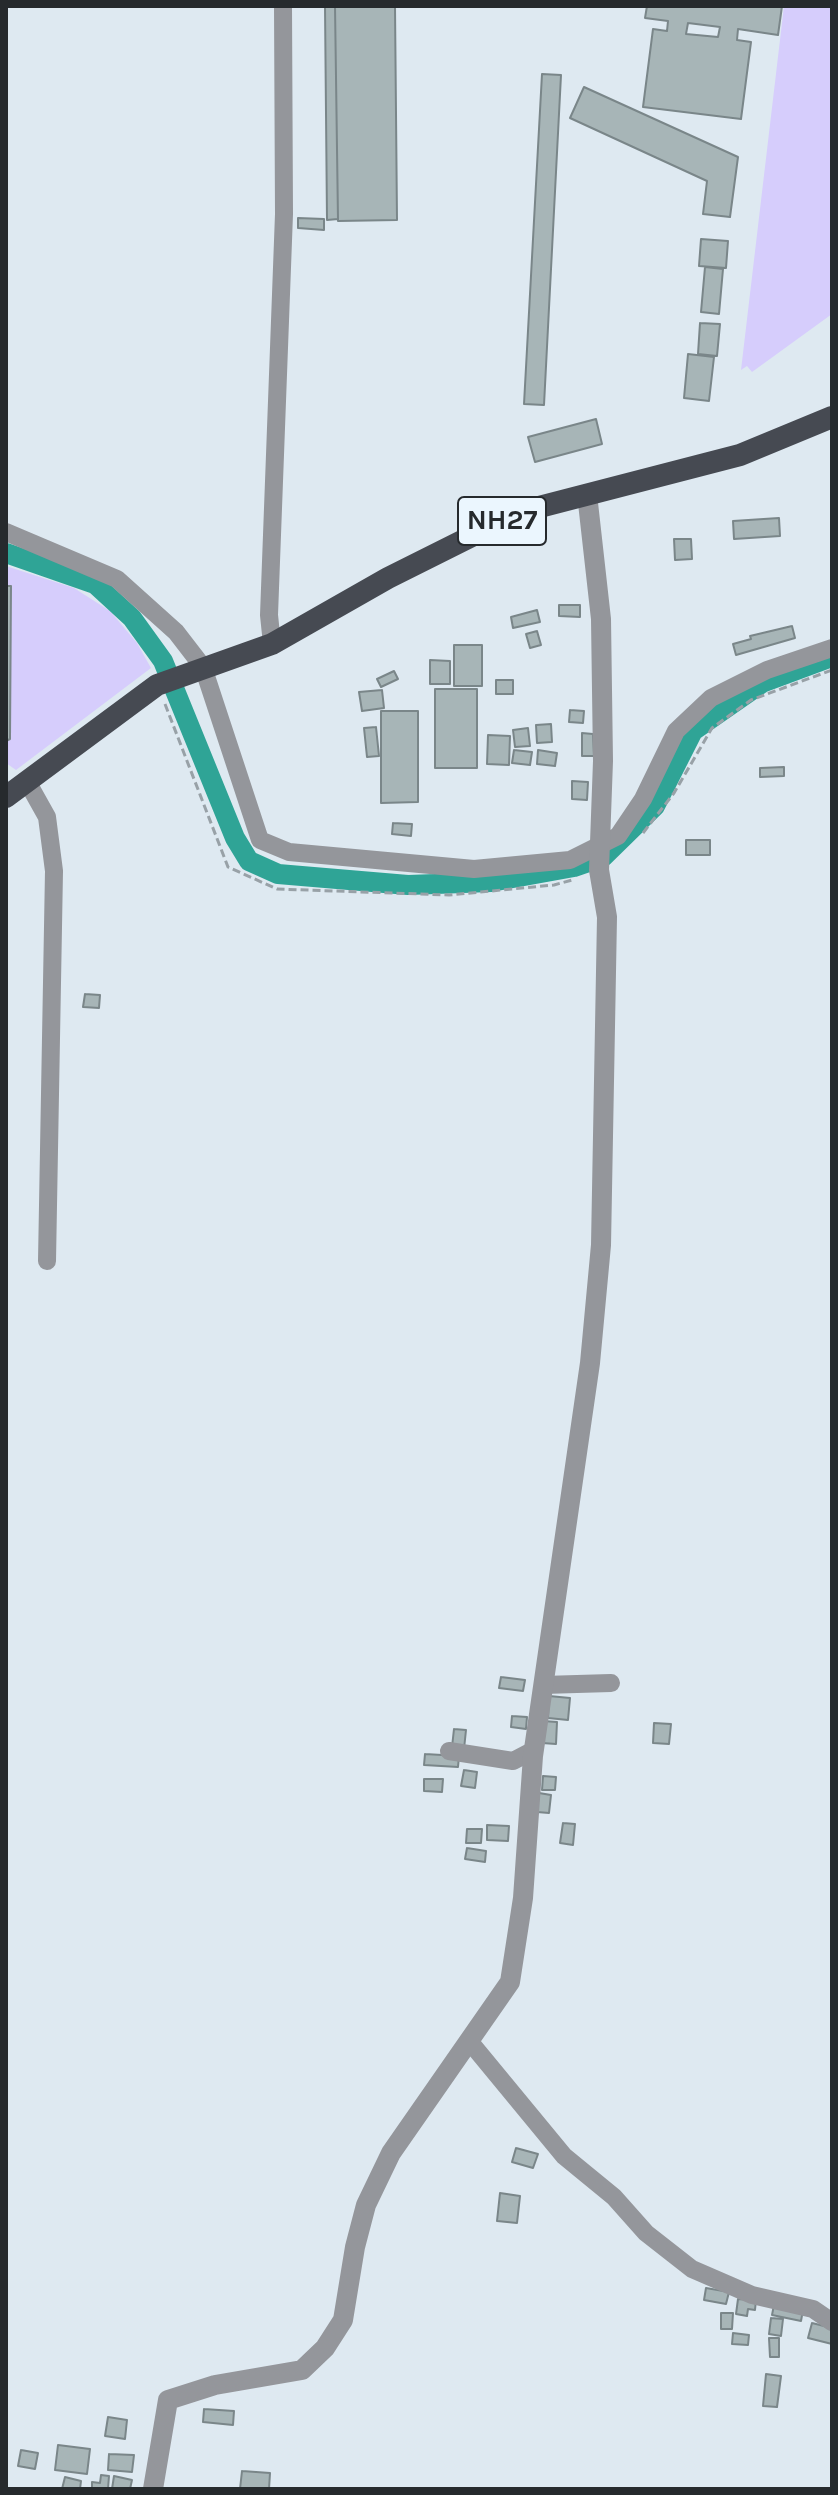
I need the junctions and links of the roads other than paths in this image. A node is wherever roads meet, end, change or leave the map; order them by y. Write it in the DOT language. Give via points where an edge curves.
graph roads {
  1 [pos="283,6"];
  2 [pos="832,417"];
  3 [pos="587,494"];
  4 [pos="6,532"];
  5 [pos="272,644"];
  6 [pos="832,648"];
  7 [pos="197,669"];
  8 [pos="28,783"];
  9 [pos="6,797"];
  10 [pos="599,846"];
  11 [pos="47,1261"];
  12 [pos="611,1683"];
  13 [pos="543,1685"];
  14 [pos="534,1750"];
  15 [pos="449,1751"];
  16 [pos="513,1761"];
  17 [pos="528,1802"];
  18 [pos="470,2042"];
  19 [pos="832,2322"];
  20 [pos="153,2489"];
  1 -- 5 [label="street" via="284,214"];
  2 -- 3 [label="highway, NH27" via="740,455"];
  3 -- 5 [label="highway, NH27" via="520,512"];
  3 -- 10 [label="street" via="601,619"];
  4 -- 7 [label="street" via="117,579 176,632"];
  5 -- 7 [label="highway, NH27"];
  6 -- 10 [label="street" via="767,670 711,698 676,731 618,836"];
  7 -- 8 [label="highway, NH27" via="165,681 103,722"];
  7 -- 10 [label="street" via="260,840 289,852 474,869 570,860"];
  8 -- 9 [label="highway, NH27"];
  8 -- 11 [label="street" via="47,817 54,871"];
  10 -- 13 [label="street" via="607,917 601,1245 590,1363"];
  12 -- 13 [label="street"];
  13 -- 14 [label="street"];
  14 -- 16 [label="street"];
  14 -- 17 [label="street"];
  15 -- 16 [label="street"];
  16 -- 17 [label="street"];
  17 -- 18 [label="street" via="523,1898 510,1982"];
  18 -- 19 [label="street" via="564,2156 692,2269 752,2295 813,2309"];
  18 -- 20 [label="street" via="391,2153 355,2247 343,2320 325,2348 302,2370 215,2385 168,2400"];
}
